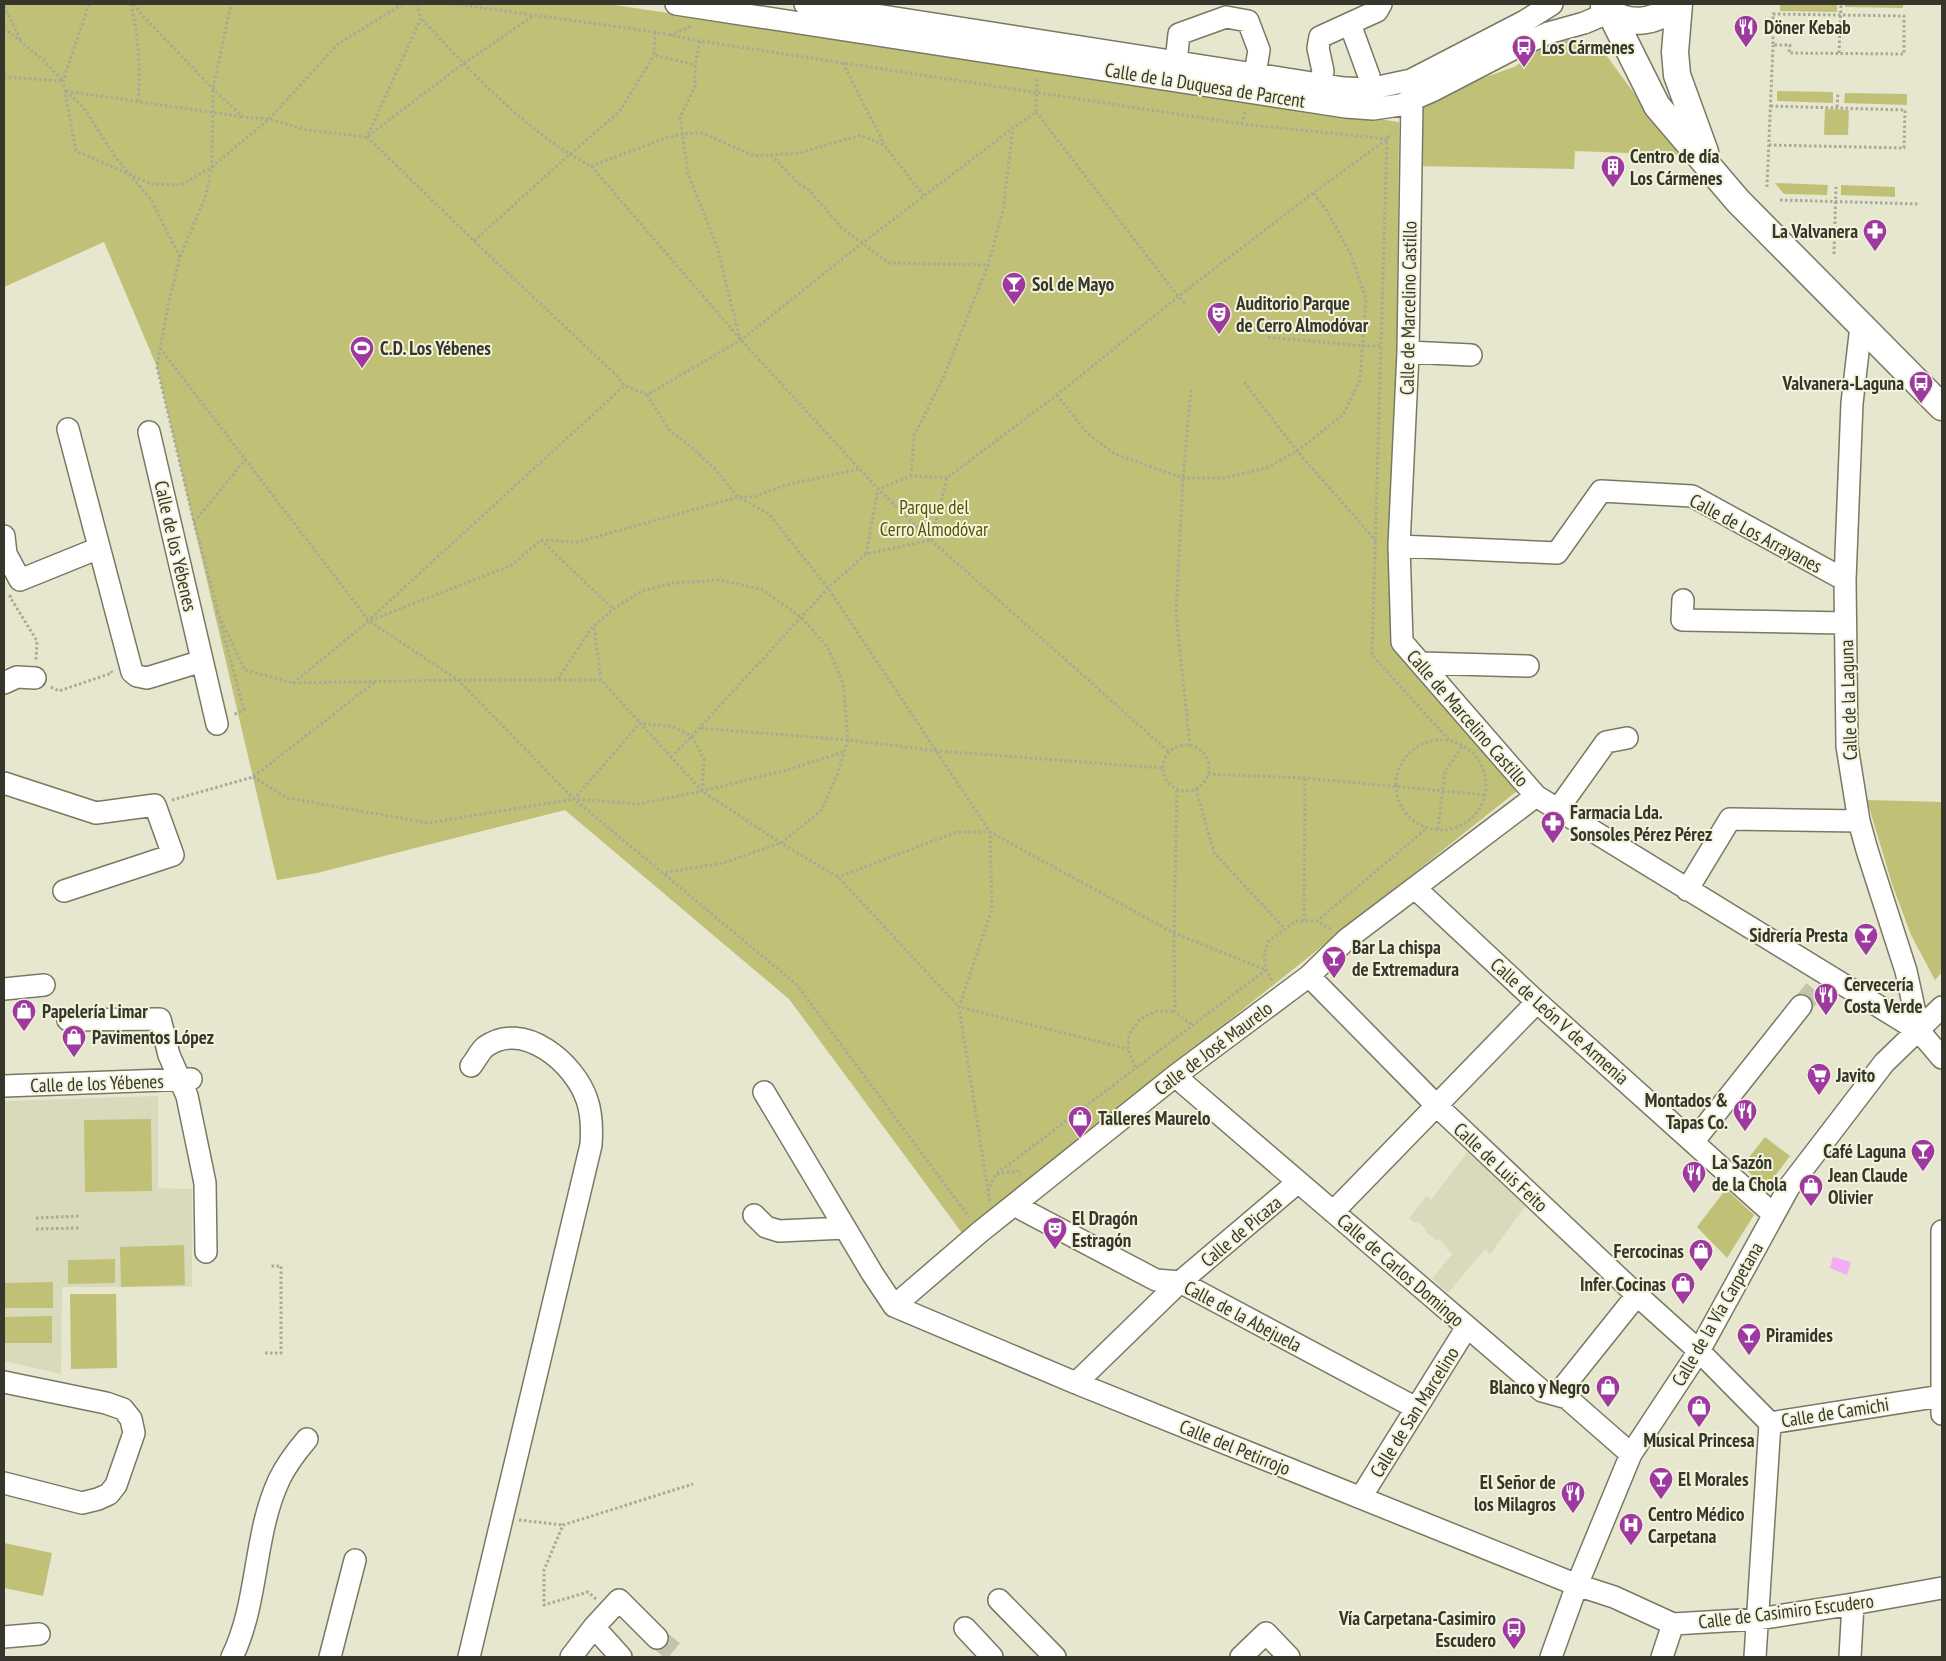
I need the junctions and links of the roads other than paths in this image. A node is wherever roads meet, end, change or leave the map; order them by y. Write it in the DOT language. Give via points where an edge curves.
graph roads {
  1 [pos="676,4"];
  2 [pos="806,4"];
  3 [pos="1381,4"];
  4 [pos="1552,4"];
  5 [pos="1675,4"];
  6 [pos="1679,4"];
  7 [pos="1606,8"];
  8 [pos="782,12"];
  9 [pos="1350,24"];
  10 [pos="1176,62"];
  11 [pos="1255,74"];
  12 [pos="1320,84"];
  13 [pos="1369,90"];
  14 [pos="1412,100"];
  15 [pos="1711,169"];
  16 [pos="1861,326"];
  17 [pos="1408,352"];
  18 [pos="1471,355"];
  19 [pos="1942,406"];
  20 [pos="68,429"];
  21 [pos="149,432"];
  22 [pos="4,546"];
  23 [pos="1399,546"];
  24 [pos="99,548"];
  25 [pos="1845,580"];
  26 [pos="1683,600"];
  27 [pos="1845,623"];
  28 [pos="202,661"];
  29 [pos="1421,663"];
  30 [pos="1528,666"];
  31 [pos="35,678"];
  32 [pos="4,683"];
  33 [pos="217,724"];
  34 [pos="1627,738"];
  35 [pos="4,783"];
  36 [pos="1536,796"];
  37 [pos="1558,809"];
  38 [pos="1860,821"];
  39 [pos="1415,888"];
  40 [pos="1688,890"];
  41 [pos="64,892"];
  42 [pos="1309,976"];
  43 [pos="44,985"];
  44 [pos="4,989"];
  45 [pos="1537,1002"];
  46 [pos="1801,1006"];
  47 [pos="1942,1007"];
  48 [pos="68,1020"];
  49 [pos="1919,1031"];
  50 [pos="1942,1058"];
  51 [pos="471,1066"];
  52 [pos="1175,1076"];
  53 [pos="185,1080"];
  54 [pos="4,1086"];
  55 [pos="764,1092"];
  56 [pos="1436,1105"];
  57 [pos="1693,1142"];
  58 [pos="1298,1182"];
  59 [pos="1006,1211"];
  60 [pos="1333,1212"];
  61 [pos="1773,1214"];
  62 [pos="754,1215"];
  63 [pos="845,1228"];
  64 [pos="1942,1232"];
  65 [pos="1942,1246"];
  66 [pos="206,1252"];
  67 [pos="1180,1282"];
  68 [pos="1637,1295"];
  69 [pos="894,1306"];
  70 [pos="1467,1327"];
  71 [pos="1699,1350"];
  72 [pos="1942,1363"];
  73 [pos="4,1382"];
  74 [pos="1076,1383"];
  75 [pos="1556,1395"];
  76 [pos="1942,1405"];
  77 [pos="1416,1408"];
  78 [pos="1770,1423"];
  79 [pos="306,1439"];
  80 [pos="1631,1454"];
  81 [pos="4,1483"];
  82 [pos="1361,1497"];
  83 [pos="355,1560"];
  84 [pos="1577,1585"];
  85 [pos="1942,1588"];
  86 [pos="999,1600"];
  87 [pos="1853,1604"];
  88 [pos="1758,1618"];
  89 [pos="1673,1624"];
  90 [pos="594,1627"];
  91 [pos="965,1628"];
  92 [pos="39,1634"];
  93 [pos="4,1637"];
  94 [pos="657,1638"];
  95 [pos="232,1657"];
  96 [pos="330,1657"];
  97 [pos="469,1657"];
  98 [pos="571,1657"];
  99 [pos="621,1657"];
  100 [pos="992,1657"];
  101 [pos="1054,1657"];
  102 [pos="1241,1657"];
  103 [pos="1289,1657"];
  104 [pos="1552,1657"];
  105 [pos="1662,1657"];
  106 [pos="1755,1657"];
  107 [pos="1850,1657"];
  1 -- 8 [label="street, Calle de la Duquesa de Parcent"];
  2 -- 10 [label="street, Calle de la Duquesa de Parcent"];
  3 -- 9 [label="street" via="1377,11"];
  4 -- 13 [label="street, Calle de la Duquesa de Parcent" via="1411,80"];
  5 -- 7 [label="main road" via="1666,13 1648,21 1628,21"];
  6 -- 15 [label="main road" via="1675,52 1677,75"];
  7 -- 14 [label="street, Calle de la Duquesa de Parcent" via="1584,23 1548,33"];
  7 -- 15 [label="main road" via="1657,106"];
  8 -- 14 [label="street, Calle de la Duquesa de Parcent" via="1346,107 1373,109"];
  9 -- 12 [label="street" via="1320,37 1318,48 1323,71"];
  9 -- 13 [label="street" via="1369,76"];
  10 -- 11 [label="street, Calle de la Duquesa de Parcent"];
  10 -- 11 [label="street" via="1179,34 1226,17 1248,21 1259,50"];
  11 -- 12 [label="street, Calle de la Duquesa de Parcent"];
  12 -- 13 [label="street, Calle de la Duquesa de Parcent"];
  14 -- 17 [label="street, Calle de Marcelino Castillo"];
  15 -- 16 [label="main road" via="1738,201"];
  16 -- 19 [label="main road"];
  16 -- 25 [label="street, Calle de la Laguna" via="1852,403"];
  17 -- 18 [label="street"];
  17 -- 23 [label="street, Calle de Marcelino Castillo"];
  20 -- 24 [label="street"];
  21 -- 28 [label="street, Calle de los Yébenes"];
  22 -- 24 [label="street" via="20,580"];
  23 -- 25 [label="street, Calle de Los Arrayanes" via="1557,553 1601,491 1692,496"];
  23 -- 29 [label="street, Calle de Marcelino Castillo" via="1402,642"];
  24 -- 28 [label="street" via="132,672 147,678"];
  25 -- 27 [label="street, Calle de la Laguna"];
  26 -- 27 [label="street" via="1682,620"];
  27 -- 38 [label="street, Calle de la Laguna" via="1847,746"];
  28 -- 33 [label="street, Calle de los Yébenes"];
  29 -- 30 [label="street"];
  29 -- 36 [label="street, Calle de Marcelino Castillo"];
  31 -- 32 [label="street" via="17,677"];
  34 -- 37 [label="street" via="1606,742"];
  35 -- 41 [label="street" via="96,813 155,805 173,855"];
  36 -- 37 [label="street, Calle de Marcelino Castillo"];
  36 -- 39 [label="street, Calle de José Maurelo"];
  37 -- 40 [label="street, Calle de Marcelino Castillo"];
  38 -- 40 [label="street" via="1730,818"];
  38 -- 49 [label="street, Calle de la Laguna" via="1906,971"];
  39 -- 42 [label="street, Calle de José Maurelo" via="1347,939"];
  39 -- 45 [label="street, Calle de León V de Armenia"];
  40 -- 49 [label="street, Calle de Marcelino Castillo" via="1821,981"];
  42 -- 52 [label="street, Calle de José Maurelo"];
  42 -- 56 [label="street, Calle de Luis Feito"];
  43 -- 44 [label="street"];
  45 -- 56 [label="street"];
  45 -- 57 [label="street, Calle de León V de Armenia"];
  46 -- 57 [label="street"];
  47 -- 49 [label="street, Calle de la Vía Carpetana"];
  48 -- 53 [label="street" via="160,1018 169,1055"];
  49 -- 50 [label="street, Calle de la Laguna"];
  49 -- 61 [label="street, Calle de la Vía Carpetana" via="1884,1063 1789,1186"];
  51 -- 97 [label="street" via="484,1048 500,1040 516,1039 538,1044 558,1057 575,1077 587,1099 592,1145"];
  52 -- 58 [label="street, Calle de Carlos Domingo"];
  52 -- 59 [label="street, Calle de José Maurelo"];
  53 -- 54 [label="street, Calle de los Yébenes"];
  53 -- 66 [label="street" via="205,1183"];
  55 -- 63 [label="street"];
  56 -- 60 [label="street"];
  56 -- 68 [label="street, Calle de Luis Feito"];
  57 -- 61 [label="street, Calle de León V de Armenia"];
  58 -- 60 [label="street, Calle de Carlos Domingo"];
  58 -- 67 [label="street, Calle de Picaza"];
  59 -- 67 [label="street, Calle de la Abejuela" via="1156,1280"];
  59 -- 69 [label="street, Calle de José Maurelo"];
  60 -- 70 [label="street, Calle de Carlos Domingo"];
  61 -- 71 [label="street, Calle de la Vía Carpetana"];
  62 -- 63 [label="street" via="766,1227 779,1231"];
  63 -- 69 [label="street"];
  64 -- 65 [label="street"];
  65 -- 72 [label="street"];
  67 -- 74 [label="street, Calle de Picaza"];
  67 -- 77 [label="street, Calle de la Abejuela"];
  68 -- 71 [label="street, Calle de Luis Feito"];
  68 -- 75 [label="street"];
  69 -- 74 [label="street, Calle del Petirrojo"];
  70 -- 75 [label="street, Calle de Carlos Domingo" via="1542,1392"];
  70 -- 77 [label="street, Calle de San Marcelino"];
  71 -- 78 [label="street, Calle de Camichi"];
  71 -- 80 [label="street, Calle de la Vía Carpetana"];
  72 -- 76 [label="street"];
  73 -- 81 [label="street" via="123,1409 131,1419 134,1433 116,1484 109,1494 98,1499 82,1502"];
  74 -- 82 [label="street, Calle del Petirrojo"];
  75 -- 80 [label="street, Calle de Carlos Domingo" via="1567,1398"];
  76 -- 78 [label="street, Calle de Camichi"];
  77 -- 82 [label="street, Calle de San Marcelino"];
  78 -- 88 [label="street"];
  79 -- 95 [label="street" via="284,1469 273,1496 242,1633"];
  80 -- 84 [label="street, Calle de la Vía Carpetana"];
  82 -- 84 [label="street, Calle del Petirrojo"];
  83 -- 96 [label="street"];
  84 -- 89 [label="street, Calle de Casimiro Escudero" via="1614,1597"];
  84 -- 104 [label="street, Calle de la Vía Carpetana"];
  85 -- 87 [label="street, Calle de Casimiro Escudero"];
  86 -- 101 [label="street"];
  87 -- 88 [label="street, Calle de Casimiro Escudero"];
  87 -- 107 [label="street"];
  88 -- 89 [label="street, Calle de Casimiro Escudero"];
  88 -- 106 [label="street"];
  89 -- 105 [label="street"];
  90 -- 94 [label="street" via="614,1606"];
  90 -- 98 [label="street"];
  90 -- 99 [label="street"];
  91 -- 100 [label="street"];
  92 -- 93 [label="street"];
  102 -- 103 [label="street" via="1266,1633"];
}
